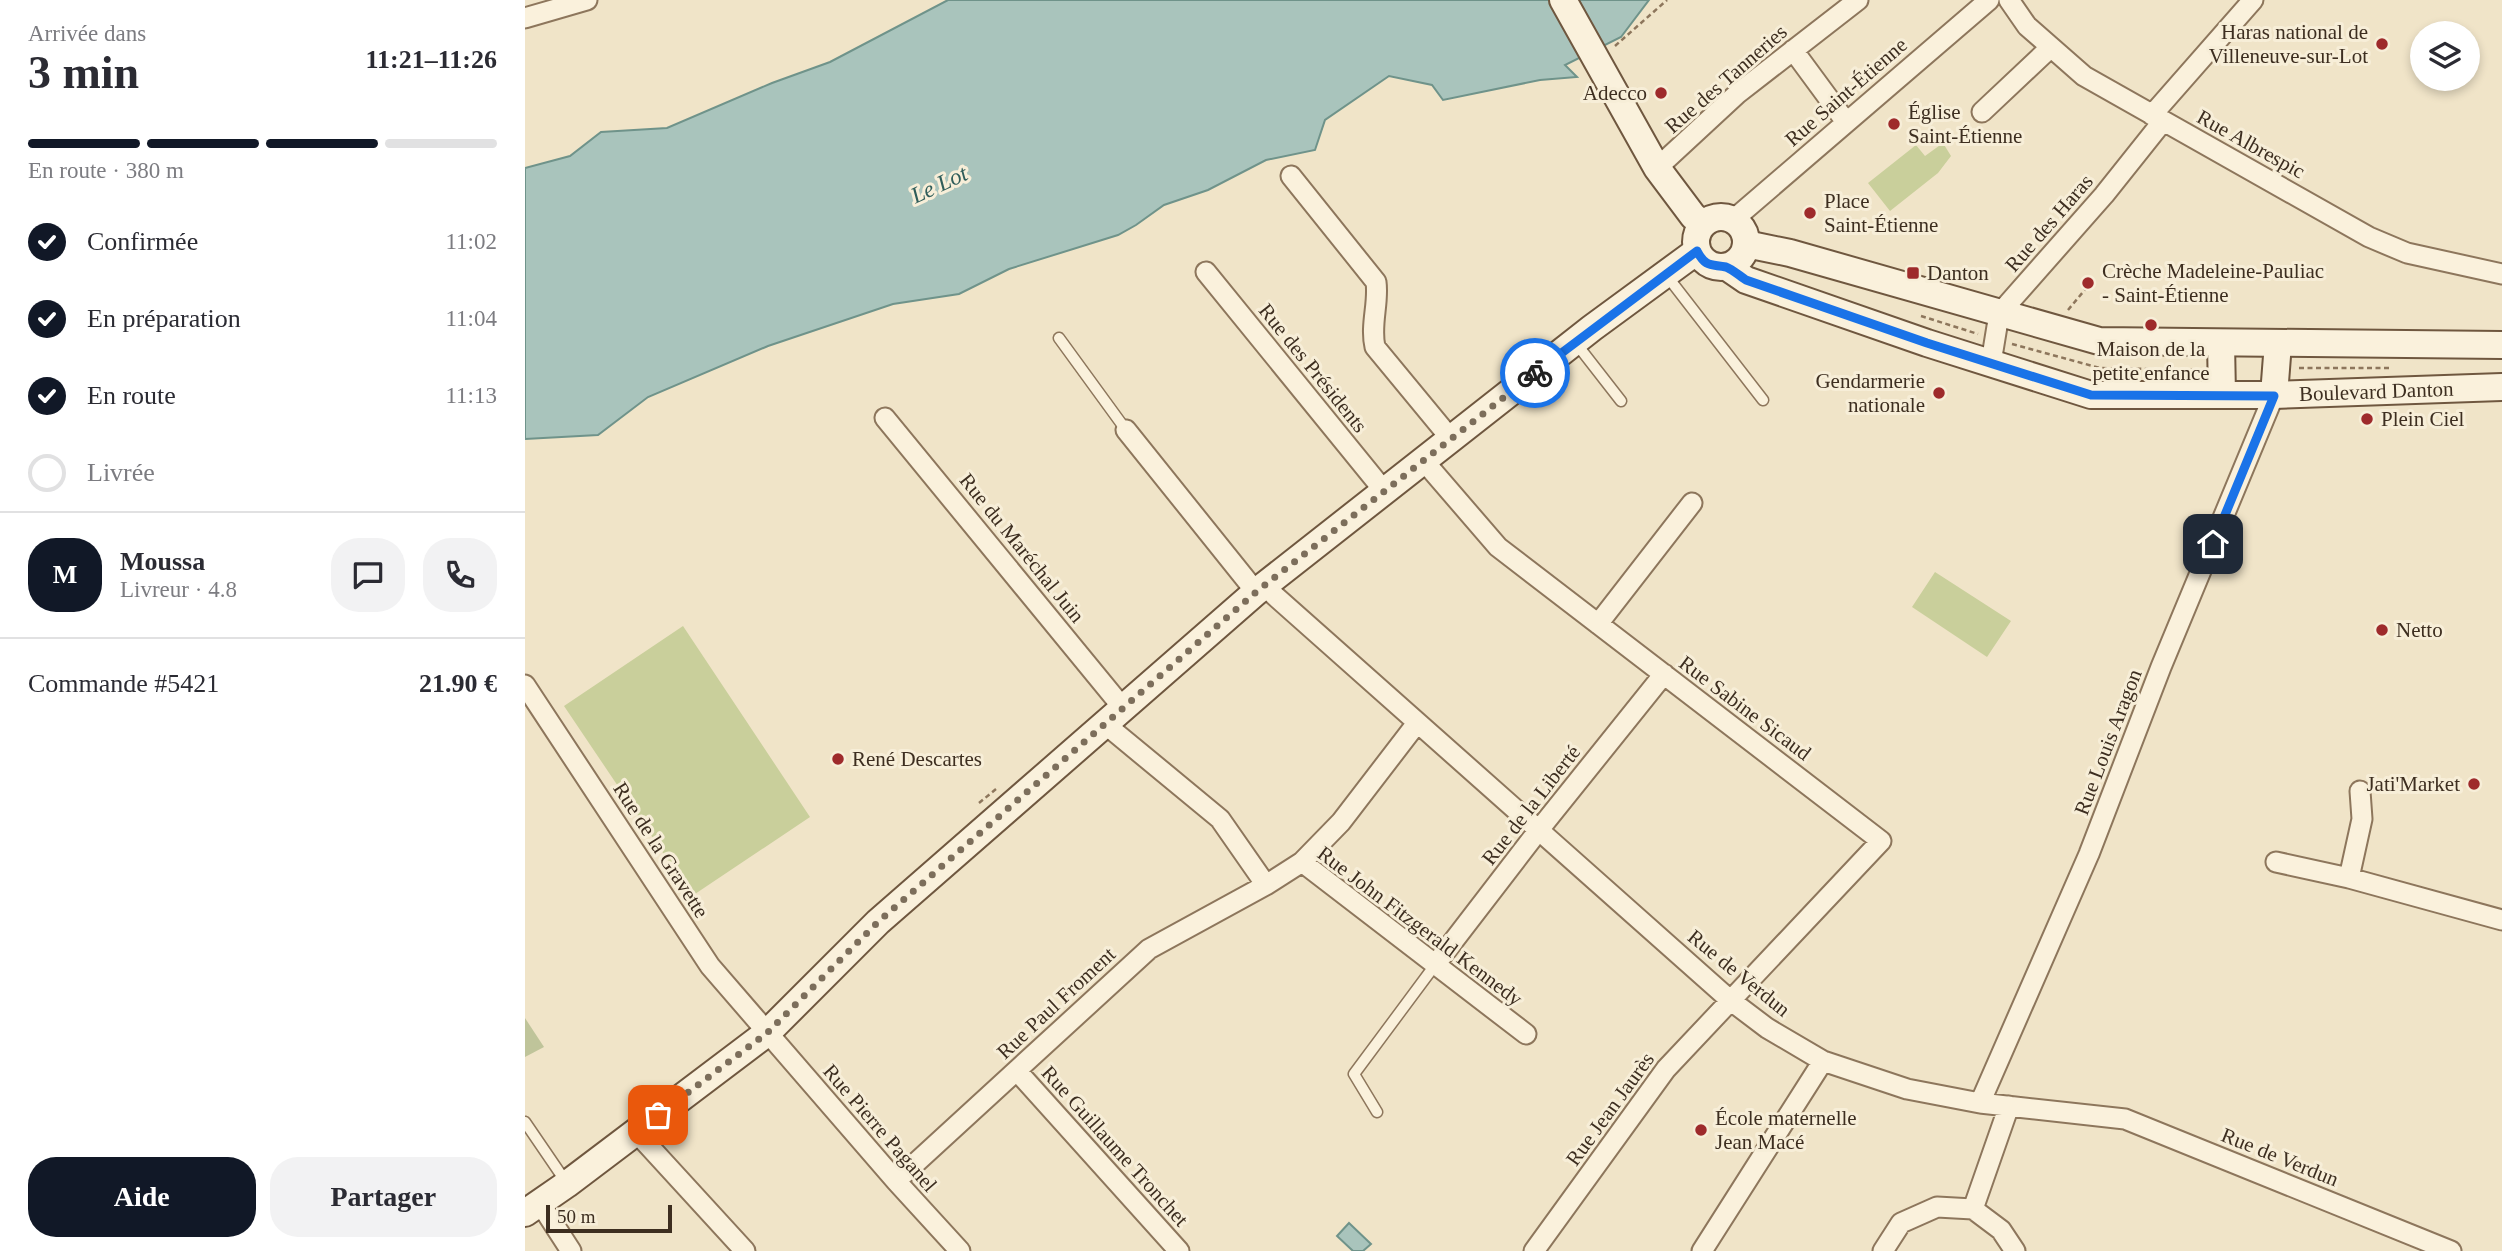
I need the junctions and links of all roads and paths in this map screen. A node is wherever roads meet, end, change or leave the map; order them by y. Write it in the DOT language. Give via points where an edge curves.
graph roads {
  1 [pos="587,0"];
  2 [pos="1563,0"];
  3 [pos="1668,0"];
  4 [pos="1859,0"];
  5 [pos="1989,0"];
  6 [pos="2009,0"];
  7 [pos="2253,0"];
  8 [pos="525,18"];
  9 [pos="2051,47"];
  10 [pos="1793,50"];
  11 [pos="1607,54"];
  12 [pos="1982,112"];
  13 [pos="2157,118"];
  14 [pos="1846,122"];
  15 [pos="1657,168"];
  16 [pos="1291,176"];
  17 [pos="1733,220"];
  18 [pos="1703,224"];
  19 [pos="1746,244"];
  20 [pos="1697,251"];
  21 [pos="1727,267"];
  22 [pos="1206,272"];
  23 [pos="1665,274"];
  24 [pos="2502,274"];
  25 [pos="2088,286"];
  26 [pos="2067,312"];
  27 [pos="1999,314"];
  28 [pos="1059,338"];
  29 [pos="1575,341"];
  30 [pos="2221,343"];
  31 [pos="2278,344"];
  32 [pos="2501,345"];
  33 [pos="1991,363"];
  34 [pos="2501,387"];
  35 [pos="2222,395"];
  36 [pos="2274,396"];
  37 [pos="1763,400"];
  38 [pos="1621,401"];
  39 [pos="885,418"];
  40 [pos="1126,430"];
  41 [pos="1451,439"];
  42 [pos="1423,460"];
  43 [pos="1385,492"];
  44 [pos="1692,503"];
  45 [pos="1261,588"];
  46 [pos="1598,624"];
  47 [pos="1664,674"];
  48 [pos="525,685"];
  49 [pos="1114,716"];
  50 [pos="1417,723"];
  51 [pos="2360,791"];
  52 [pos="1538,831"];
  53 [pos="1302,862"];
  54 [pos="2276,862"];
  55 [pos="2349,878"];
  56 [pos="1266,885"];
  57 [pos="2502,920"];
  58 [pos="1435,965"];
  59 [pos="1730,1000"];
  60 [pos="767,1033"];
  61 [pos="1526,1034"];
  62 [pos="1823,1061"];
  63 [pos="1017,1070"];
  64 [pos="1980,1103"];
  65 [pos="2009,1106"];
  66 [pos="1377,1112"];
  67 [pos="525,1122"];
  68 [pos="636,1132"];
  69 [pos="896,1181"];
  70 [pos="567,1184"];
  71 [pos="532,1208"];
  72 [pos="1973,1209"];
  73 [pos="571,1251"];
  74 [pos="745,1251"];
  75 [pos="960,1251"];
  76 [pos="1179,1251"];
  77 [pos="1534,1251"];
  78 [pos="1702,1251"];
  79 [pos="1884,1251"];
  80 [pos="2015,1251"];
  81 [pos="2451,1251"];
  1 -- 8 [label="street"];
  2 -- 15 [label="main road"];
  3 -- 11 [label="path"];
  4 -- 10 [label="street, Rue des Tanneries"];
  5 -- 14 [label="street, Rue Saint-Étienne"];
  6 -- 9 [label="street, Rue Albrespic" via="2027,26"];
  7 -- 13 [label="street, Rue des Haras"];
  9 -- 12 [label="street"];
  9 -- 13 [label="street, Rue Albrespic" via="2084,76"];
  10 -- 14 [label="street"];
  10 -- 15 [label="street, Rue des Tanneries"];
  13 -- 24 [label="street, Rue Albrespic" via="2369,237 2407,253"];
  13 -- 27 [label="street, Rue des Haras" via="2103,194"];
  14 -- 17 [label="street, Rue Saint-Étienne"];
  15 -- 18 [label="main road"];
  16 -- 41 [label="street" via="1376,282 1375,346"];
  17 -- 18 [label="main road" via="1718,217"];
  17 -- 19 [label="main road" via="1743,230"];
  18 -- 20 [label="main road" via="1696,237"];
  19 -- 21 [label="main road" via="1740,259"];
  19 -- 27 [label="main road"];
  20 -- 21 [label="main road" via="1712,267"];
  20 -- 23 [label="main road"];
  21 -- 33 [label="main road, Boulevard Danton" via="1746,280"];
  22 -- 43 [label="street, Rue des Présidents"];
  23 -- 29 [label="main road"];
  23 -- 37 [label="lane"];
  25 -- 26 [label="path"];
  27 -- 30 [label="main road" via="2099,341"];
  27 -- 33 [label="street"];
  28 -- 40 [label="lane"];
  29 -- 38 [label="lane"];
  29 -- 41 [label="main road"];
  30 -- 31 [label="main road"];
  30 -- 35 [label="main road"];
  31 -- 32 [label="main road"];
  31 -- 36 [label="main road"];
  32 -- 34 [label="main road"];
  33 -- 35 [label="main road, Boulevard Danton" via="2091,395"];
  34 -- 36 [label="main road, Boulevard Danton"];
  35 -- 36 [label="main road, Boulevard Danton"];
  36 -- 64 [label="street, Rue Louis Aragon" via="2089,854"];
  39 -- 49 [label="street, Rue du Maréchal Juin"];
  40 -- 45 [label="street, Rue de Verdun"];
  41 -- 42 [label="main road"];
  42 -- 43 [label="main road"];
  42 -- 46 [label="street, Rue Sabine Sicaud" via="1498,547"];
  43 -- 45 [label="main road"];
  44 -- 46 [label="street"];
  45 -- 49 [label="main road"];
  45 -- 50 [label="street, Rue de Verdun"];
  46 -- 47 [label="street, Rue Sabine Sicaud"];
  47 -- 52 [label="street, Rue de la Liberté"];
  47 -- 59 [label="street, Rue Sabine Sicaud" via="1881,841"];
  48 -- 60 [label="street, Rue de la Gravette" via="710,966"];
  49 -- 56 [label="street" via="1220,819"];
  49 -- 60 [label="main road" via="878,922"];
  50 -- 52 [label="street, Rue de Verdun"];
  50 -- 53 [label="street" via="1341,822"];
  51 -- 55 [label="street" via="2363,819"];
  52 -- 58 [label="street, Rue de la Liberté"];
  52 -- 59 [label="street, Rue de Verdun"];
  53 -- 56 [label="street, Rue John Fitzgerald Kennedy"];
  53 -- 58 [label="street, Rue John Fitzgerald Kennedy"];
  54 -- 55 [label="street"];
  55 -- 57 [label="street"];
  56 -- 63 [label="street, Rue Paul Froment" via="1150,949"];
  58 -- 61 [label="street, Rue John Fitzgerald Kennedy"];
  58 -- 66 [label="lane" via="1354,1074"];
  59 -- 62 [label="street, Rue de Verdun"];
  59 -- 77 [label="street, Rue Jean Jaurès" via="1666,1069"];
  60 -- 68 [label="main road"];
  60 -- 69 [label="street, Rue Pierre Paganel"];
  62 -- 64 [label="street, Rue de Verdun" via="1907,1089"];
  62 -- 78 [label="street"];
  63 -- 69 [label="street, Rue Paul Froment"];
  63 -- 76 [label="street, Rue Guillaume Tronchet"];
  64 -- 65 [label="street, Rue de Verdun"];
  65 -- 72 [label="street"];
  65 -- 81 [label="street, Rue de Verdun" via="2125,1119"];
  67 -- 70 [label="lane"];
  68 -- 70 [label="main road"];
  68 -- 74 [label="street"];
  69 -- 75 [label="street, Rue Pierre Paganel"];
  70 -- 71 [label="main road"];
  71 -- 73 [label="street"];
  72 -- 79 [label="street" via="1937,1207 1902,1223"];
  72 -- 80 [label="street" via="2001,1230"];
}
